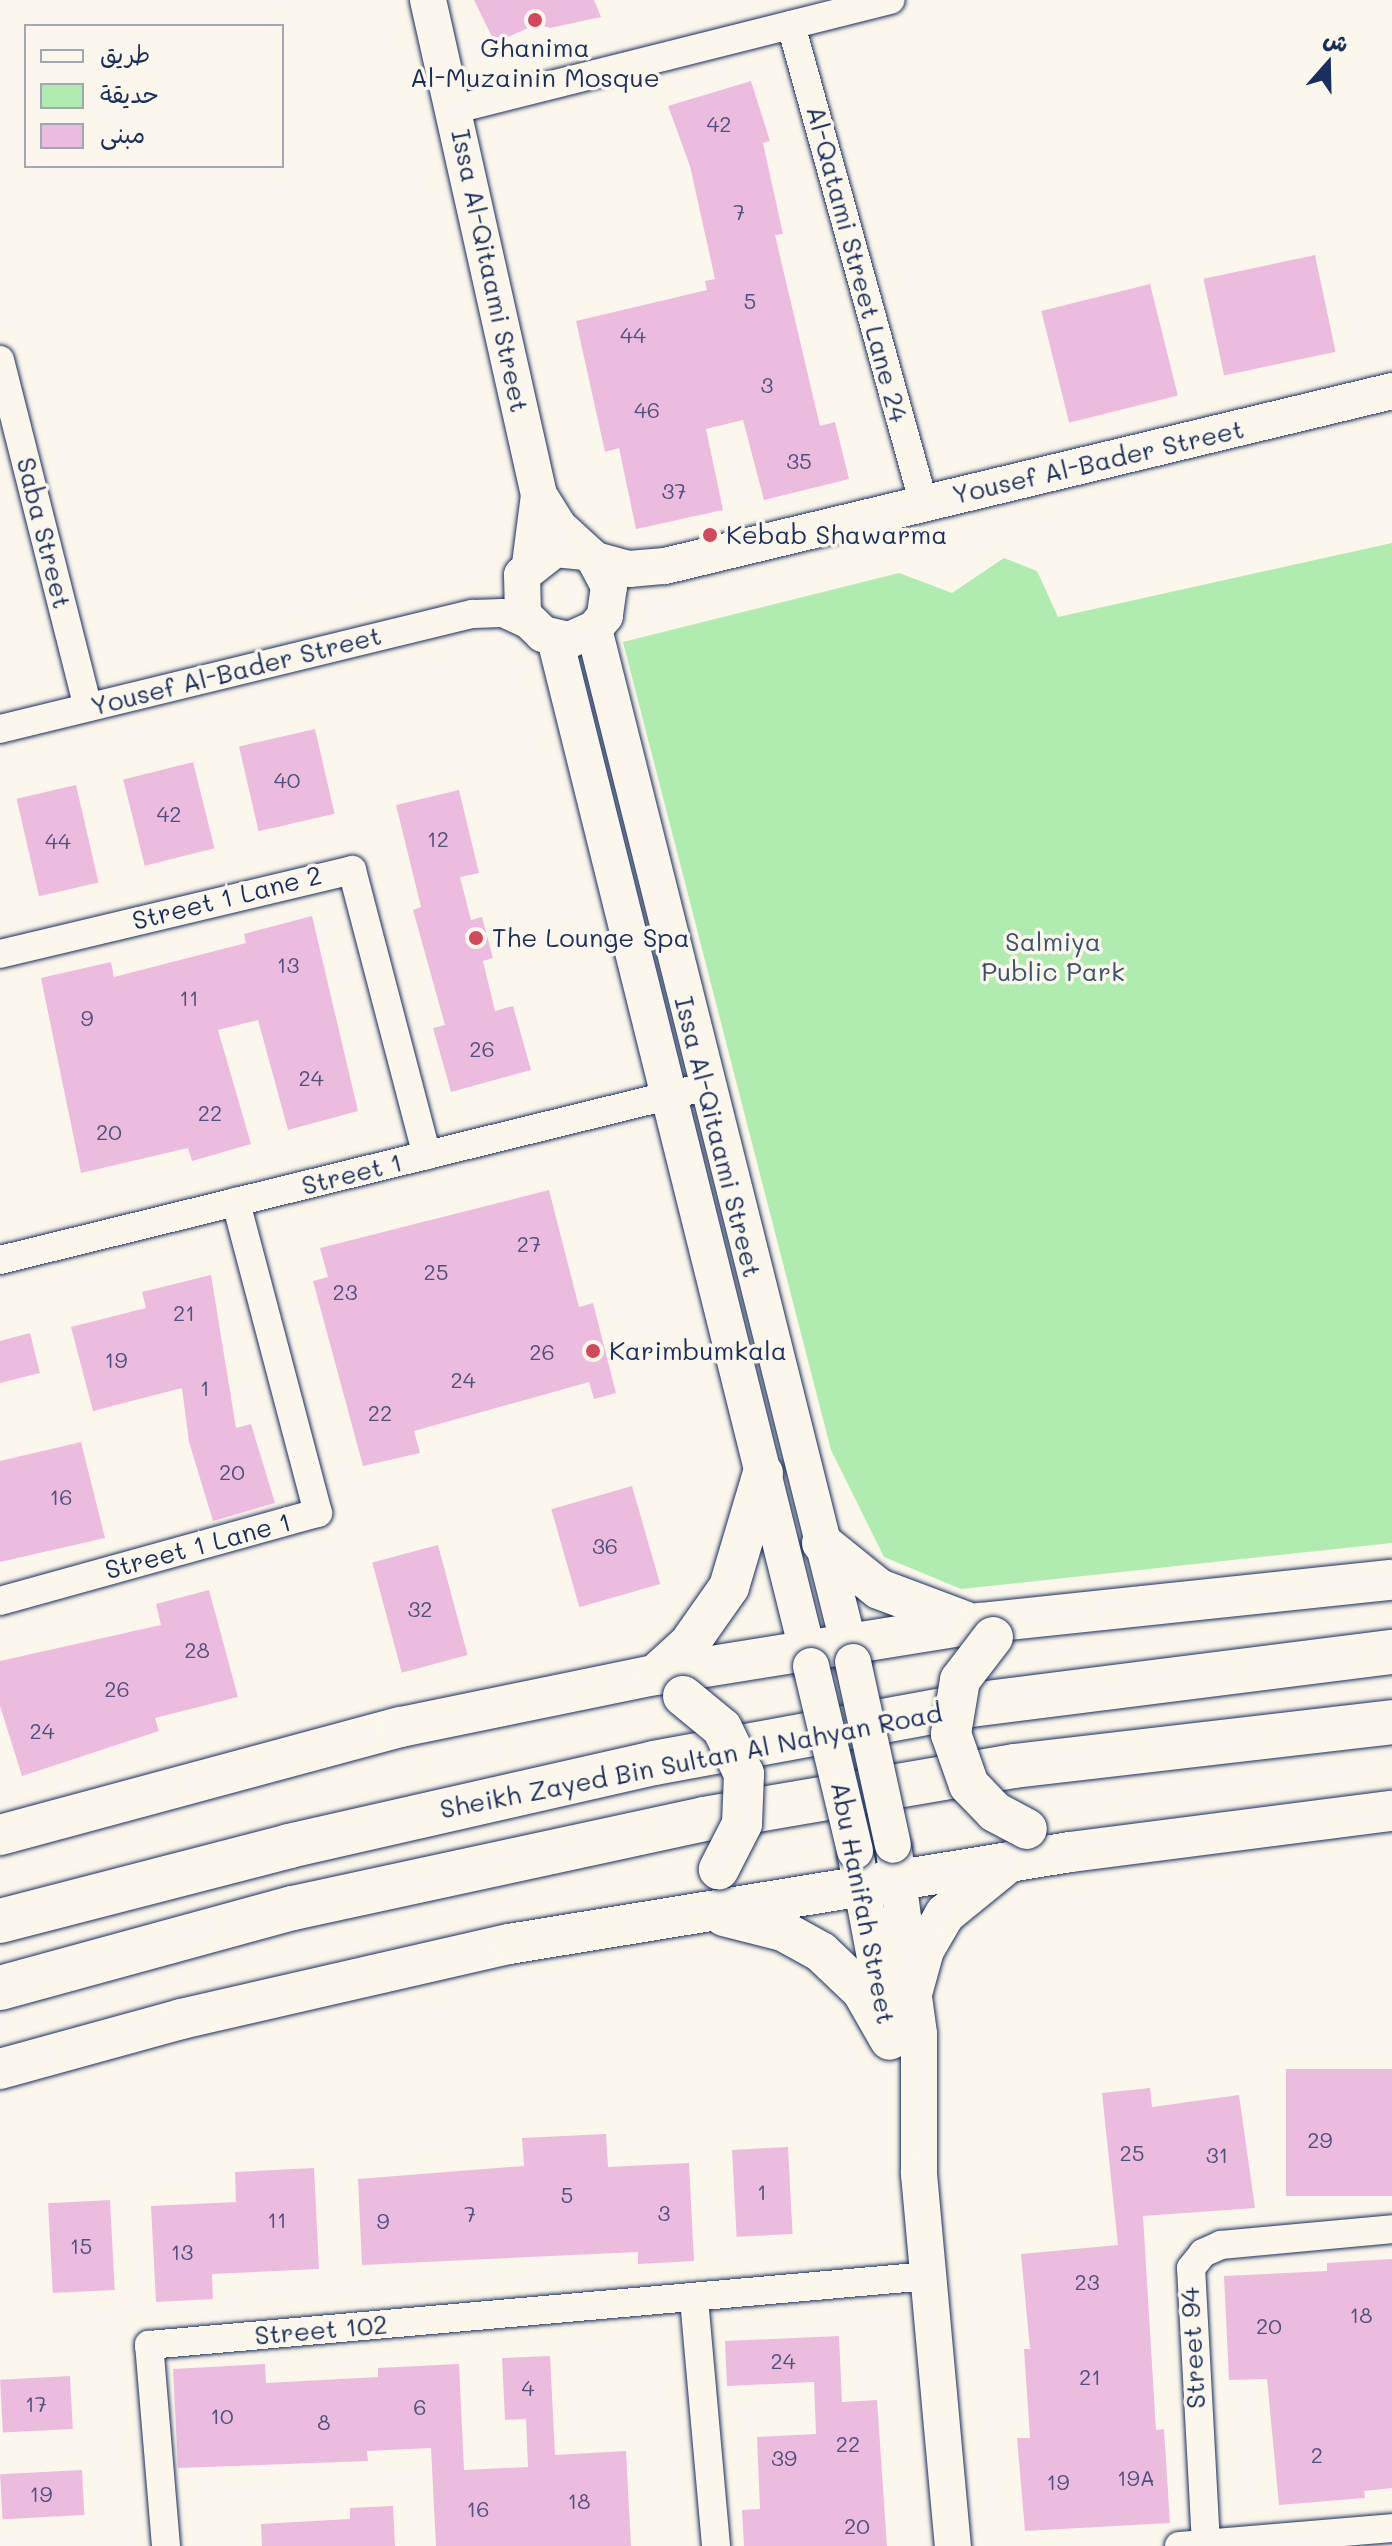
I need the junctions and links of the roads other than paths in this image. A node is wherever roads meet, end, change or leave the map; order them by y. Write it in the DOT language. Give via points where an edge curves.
graph roads {
  1 [pos="428,0"];
  2 [pos="891,0"];
  3 [pos="791,25"];
  4 [pos="456,109"];
  5 [pos="0,360"];
  6 [pos="1392,391"];
  7 [pos="539,495"];
  8 [pos="924,504"];
  9 [pos="589,556"];
  10 [pos="665,566"];
  11 [pos="526,569"];
  12 [pos="473,614"];
  13 [pos="599,622"];
  14 [pos="543,633"];
  15 [pos="88,707"];
  16 [pos="0,729"];
  17 [pos="0,954"];
  18 [pos="689,1091"];
  19 [pos="427,1155"];
  20 [pos="236,1202"];
  21 [pos="0,1260"];
  22 [pos="763,1473"];
  23 [pos="822,1543"];
  24 [pos="1392,1580"];
  25 [pos="0,1601"];
  26 [pos="999,1626"];
  27 [pos="1392,1652"];
  28 [pos="850,1653"];
  29 [pos="808,1658"];
  30 [pos="656,1684"];
  31 [pos="1392,1722"];
  32 [pos="1392,1811"];
  33 [pos="0,1835"];
  34 [pos="1021,1845"];
  35 [pos="877,1865"];
  36 [pos="696,1916"];
  37 [pos="0,1921"];
  38 [pos="646,1921"];
  39 [pos="0,1988"];
  40 [pos="913,1990"];
  41 [pos="890,2040"];
  42 [pos="0,2069"];
  43 [pos="918,2157"];
  44 [pos="1392,2229"];
  45 [pos="929,2276"];
  46 [pos="694,2299"];
  47 [pos="1392,2528"];
  48 [pos="1192,2545"];
  49 [pos="166,2546"];
  50 [pos="716,2546"];
  51 [pos="953,2546"];
  1 -- 4 [label="street, Issa Al-Qitaami Street"];
  2 -- 3 [label="street"];
  3 -- 4 [label="street"];
  3 -- 8 [label="street, Al-Qatami Street Lane 24"];
  4 -- 7 [label="street, Issa Al-Qitaami Street"];
  5 -- 15 [label="street, Saba Street"];
  6 -- 8 [label="street, Yousef Al-Bader Street"];
  7 -- 9 [label="street, Issa Al-Qitaami Street"];
  7 -- 11 [label="street, Issa Al-Qitaami Street"];
  8 -- 10 [label="street, Yousef Al-Bader Street"];
  9 -- 10 [label="street, Yousef Al-Bader Street" via="629,569"];
  9 -- 11 [label="street" via="555,549"];
  9 -- 13 [label="street" via="609,586"];
  10 -- 13 [label="street, Yousef Al-Bader Street" via="632,587"];
  11 -- 12 [label="street, Yousef Al-Bader Street" via="501,598"];
  11 -- 14 [label="street" via="519,602"];
  12 -- 14 [label="street, Yousef Al-Bader Street" via="503,613"];
  12 -- 15 [label="street, Yousef Al-Bader Street"];
  13 -- 14 [label="street"];
  13 -- 18 [label="street, Issa Al-Qitaami Street"];
  14 -- 18 [label="street, Issa Al-Qitaami Street"];
  15 -- 16 [label="street, Yousef Al-Bader Street"];
  17 -- 19 [label="street, Street 1 Lane 2" via="352,870"];
  18 -- 19 [label="street, Street 1"];
  18 -- 22 [label="street, Issa Al-Qitaami Street"];
  18 -- 23 [label="street, Issa Al-Qitaami Street"];
  19 -- 20 [label="street, Street 1"];
  20 -- 21 [label="street, Street 1"];
  20 -- 25 [label="street, Street 1 Lane 1" via="318,1513"];
  22 -- 29 [label="street, Issa Al-Qitaami Street"];
  22 -- 30 [label="main road" via="729,1587"];
  23 -- 26 [label="main road" via="887,1593 928,1611"];
  23 -- 28 [label="street, Issa Al-Qitaami Street"];
  24 -- 26 [label="main road"];
  26 -- 28 [label="main road"];
  26 -- 34 [label="main road, bridge" via="960,1680 951,1734 969,1785"];
  27 -- 37 [label="highway, Sheikh Zayed Bin Sultan Al Nahyan Road" via="971,1705 654,1763 289,1846"];
  28 -- 29 [label="main road"];
  28 -- 35 [label="street, Abu Hanifah Street, bridge"];
  29 -- 30 [label="main road"];
  29 -- 35 [label="street, Abu Hanifah Street, bridge"];
  30 -- 33 [label="main road" via="401,1727"];
  30 -- 38 [label="main road, bridge" via="722,1728 744,1774 742,1824 719,1869 686,1899"];
  31 -- 39 [label="highway" via="1014,1766 704,1819 293,1908"];
  32 -- 34 [label="main road" via="1091,1849"];
  34 -- 35 [label="main road"];
  34 -- 40 [label="main road" via="945,1914 924,1950"];
  35 -- 36 [label="main road"];
  35 -- 40 [label="street, Abu Hanifah Street"];
  35 -- 41 [label="street, Abu Hanifah Street"];
  36 -- 38 [label="main road"];
  36 -- 41 [label="main road" via="742,1918 803,1940 862,1991"];
  38 -- 42 [label="main road" via="509,1944 181,2019"];
  40 -- 43 [label="street, Abu Hanifah Street"];
  41 -- 43 [label="street, Abu Hanifah Street"];
  43 -- 45 [label="street, Abu Hanifah Street"];
  44 -- 48 [label="street, Street 94" via="1221,2245 1203,2253 1191,2268"];
  45 -- 46 [label="street, Street 102"];
  45 -- 51 [label="street, Abu Hanifah Street"];
  46 -- 49 [label="street, Street 102" via="149,2345"];
  46 -- 50 [label="street"];
  47 -- 48 [label="street, Street 94"];
}
